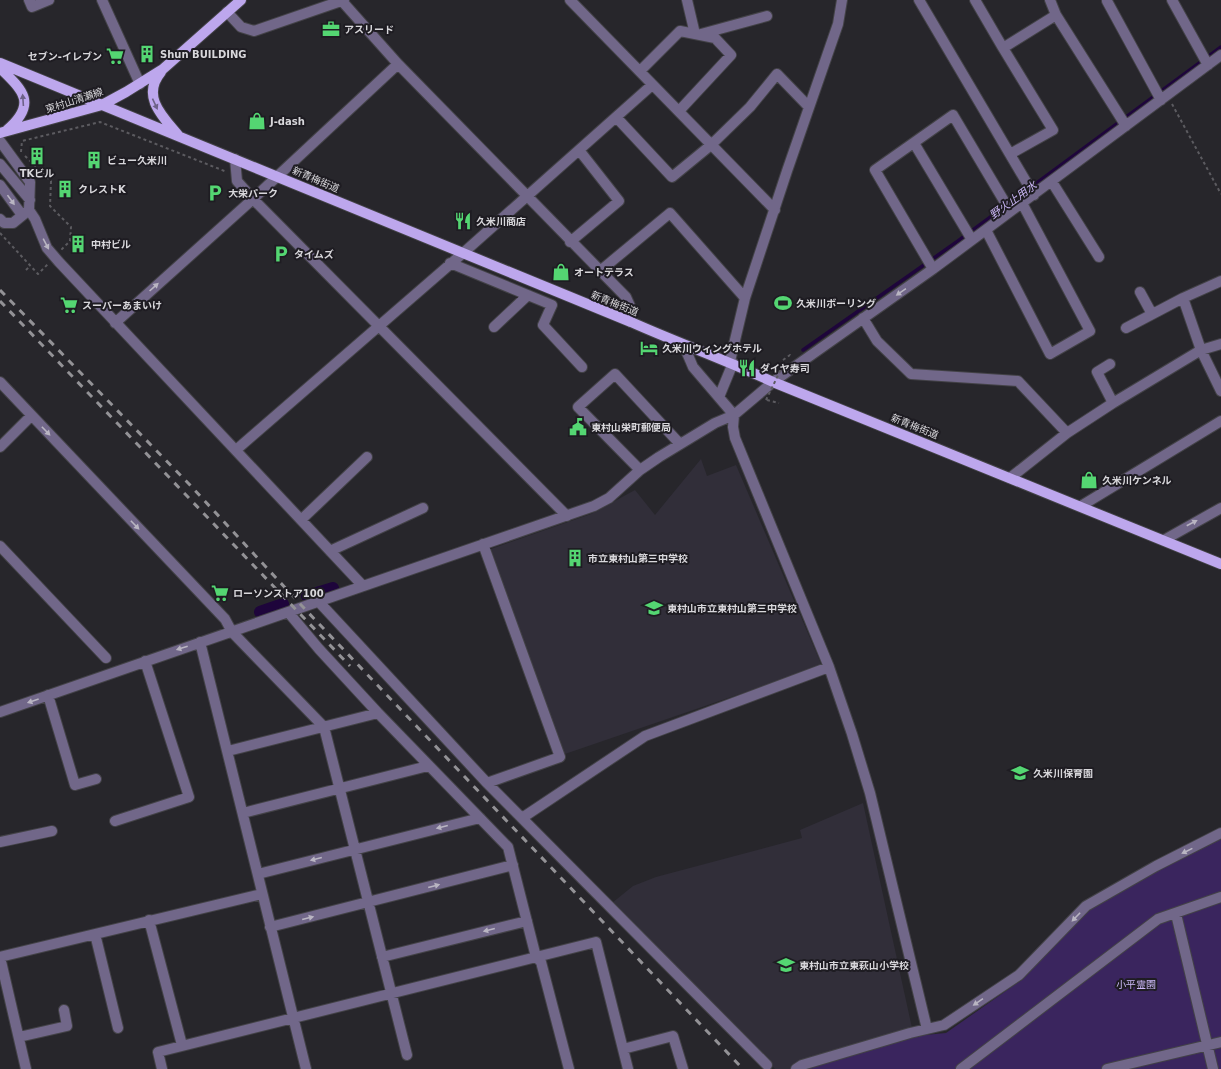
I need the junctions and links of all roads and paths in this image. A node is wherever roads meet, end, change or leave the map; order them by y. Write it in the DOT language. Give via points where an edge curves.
graph roads {
  1 [pos="29,0"];
  2 [pos="49,0"];
  3 [pos="102,0"];
  4 [pos="241,0"];
  5 [pos="342,0"];
  6 [pos="570,0"];
  7 [pos="686,0"];
  8 [pos="842,0"];
  9 [pos="919,0"];
  10 [pos="975,0"];
  11 [pos="1050,0"];
  12 [pos="1172,0"];
  13 [pos="1107,1"];
  14 [pos="227,12"];
  15 [pos="1056,15"];
  16 [pos="767,16"];
  17 [pos="697,34"];
  18 [pos="1003,48"];
  19 [pos="1221,55"];
  20 [pos="0,58"];
  21 [pos="0,63"];
  22 [pos="398,64"];
  23 [pos="1208,64"];
  24 [pos="0,68"];
  25 [pos="163,69"];
  26 [pos="20,71"];
  27 [pos="640,72"];
  28 [pos="140,84"];
  29 [pos="652,85"];
  30 [pos="1163,98"];
  31 [pos="102,105"];
  32 [pos="808,106"];
  33 [pos="679,111"];
  34 [pos="616,117"];
  35 [pos="1125,125"];
  36 [pos="2,132"];
  37 [pos="179,137"];
  38 [pos="0,141"];
  39 [pos="914,143"];
  40 [pos="711,145"];
  41 [pos="579,150"];
  42 [pos="1010,154"];
  43 [pos="235,159"];
  44 [pos="0,160"];
  45 [pos="0,164"];
  46 [pos="21,169"];
  47 [pos="236,176"];
  48 [pos="276,176"];
  49 [pos="1052,182"];
  50 [pos="0,185"];
  51 [pos="1031,190"];
  52 [pos="1221,194"];
  53 [pos="527,196"];
  54 [pos="253,199"];
  55 [pos="1022,203"];
  56 [pos="27,208"];
  57 [pos="775,210"];
  58 [pos="1009,210"];
  59 [pos="0,219"];
  60 [pos="986,230"];
  61 [pos="0,233"];
  62 [pos="971,238"];
  63 [pos="570,242"];
  64 [pos="462,254"];
  65 [pos="55,257"];
  66 [pos="1099,257"];
  67 [pos="450,263"];
  68 [pos="930,264"];
  69 [pos="30,266"];
  70 [pos="26,270"];
  71 [pos="600,271"];
  72 [pos="1221,281"];
  73 [pos="1140,292"];
  74 [pos="528,295"];
  75 [pos="745,298"];
  76 [pos="1183,298"];
  77 [pos="1152,314"];
  78 [pos="863,318"];
  79 [pos="631,322"];
  80 [pos="115,323"];
  81 [pos="380,326"];
  82 [pos="494,327"];
  83 [pos="1126,328"];
  84 [pos="1221,344"];
  85 [pos="684,346"];
  86 [pos="1201,350"];
  87 [pos="732,362"];
  88 [pos="784,363"];
  89 [pos="1110,364"];
  90 [pos="582,367"];
  91 [pos="0,382"];
  92 [pos="773,382"];
  93 [pos="1221,391"];
  94 [pos="719,398"];
  95 [pos="779,403"];
  96 [pos="1113,403"];
  97 [pos="734,415"];
  98 [pos="31,416"];
  99 [pos="1221,421"];
  100 [pos="1067,433"];
  101 [pos="680,444"];
  102 [pos="0,447"];
  103 [pos="236,450"];
  104 [pos="367,457"];
  105 [pos="640,470"];
  106 [pos="1010,478"];
  107 [pos="1081,506"];
  108 [pos="423,508"];
  109 [pos="1221,508"];
  110 [pos="567,516"];
  111 [pos="301,520"];
  112 [pos="1164,540"];
  113 [pos="484,544"];
  114 [pos="0,546"];
  115 [pos="330,551"];
  116 [pos="1221,564"];
  117 [pos="363,586"];
  118 [pos="319,602"];
  119 [pos="288,612"];
  120 [pos="232,632"];
  121 [pos="200,642"];
  122 [pos="106,658"];
  123 [pos="145,661"];
  124 [pos="829,667"];
  125 [pos="48,695"];
  126 [pos="0,712"];
  127 [pos="378,713"];
  128 [pos="324,727"];
  129 [pos="228,751"];
  130 [pos="428,766"];
  131 [pos="96,778"];
  132 [pos="487,783"];
  133 [pos="341,787"];
  134 [pos="243,813"];
  135 [pos="480,818"];
  136 [pos="522,818"];
  137 [pos="115,821"];
  138 [pos="52,831"];
  139 [pos="1221,833"];
  140 [pos="0,842"];
  141 [pos="356,849"];
  142 [pos="513,865"];
  143 [pos="258,874"];
  144 [pos="262,894"];
  145 [pos="1221,897"];
  146 [pos="368,903"];
  147 [pos="1176,914"];
  148 [pos="149,920"];
  149 [pos="527,921"];
  150 [pos="270,927"];
  151 [pos="95,934"];
  152 [pos="0,957"];
  153 [pos="382,957"];
  154 [pos="536,957"];
  155 [pos="391,994"];
  156 [pos="64,1010"];
  157 [pos="293,1018"];
  158 [pos="118,1028"];
  159 [pos="927,1029"];
  160 [pos="19,1037"];
  161 [pos="1221,1042"];
  162 [pos="182,1045"];
  163 [pos="1208,1045"];
  164 [pos="623,1050"];
  165 [pos="407,1055"];
  166 [pos="767,1065"];
  167 [pos="26,1069"];
  168 [pos="162,1069"];
  169 [pos="306,1069"];
  170 [pos="569,1069"];
  171 [pos="626,1069"];
  172 [pos="683,1069"];
  173 [pos="796,1069"];
  174 [pos="961,1069"];
  175 [pos="1107,1069"];
  176 [pos="1214,1069"];
  1 -- 2 [label="street" via="32,7"];
  3 -- 28 [label="street"];
  4 -- 14 [label="main road, 東村山清瀬線"];
  5 -- 14 [label="street" via="254,31 241,27"];
  5 -- 22 [label="street"];
  6 -- 27 [label="street"];
  7 -- 17 [label="street"];
  8 -- 32 [label="street" via="838,24"];
  9 -- 42 [label="street"];
  10 -- 18 [label="street"];
  11 -- 15 [label="street"];
  12 -- 23 [label="street"];
  13 -- 30 [label="street" via="1153,87"];
  14 -- 25 [label="main road, 東村山清瀬線"];
  15 -- 18 [label="street"];
  15 -- 35 [label="street"];
  16 -- 17 [label="street"];
  17 -- 27 [label="street" via="680,31"];
  17 -- 33 [label="street" via="715,38 731,55"];
  18 -- 42 [label="street" via="1053,130"];
  19 -- 23 [label="street"];
  20 -- 26 [label="main road"];
  21 -- 26 [label="main road, 新青梅街道"];
  22 -- 48 [label="street"];
  22 -- 53 [label="street"];
  23 -- 30 [label="street"];
  24 -- 26 [label="main road"];
  36 -- 24 [label="main road, one-way" via="18,120 24,99 20,87"];
  25 -- 28 [label="main road, 東村山清瀬線"];
  25 -- 37 [label="main road, one-way" via="154,84 152,98"];
  26 -- 31 [label="main road, 新青梅街道"];
  27 -- 29 [label="street"];
  28 -- 31 [label="main road, 東村山清瀬線"];
  29 -- 33 [label="street"];
  29 -- 34 [label="street"];
  30 -- 35 [label="street"];
  30 -- 52 [label="path"];
  31 -- 36 [label="main road, 東村山清瀬線"];
  31 -- 37 [label="main road, 新青梅街道"];
  32 -- 40 [label="street" via="777,74 750,107"];
  32 -- 57 [label="street"];
  33 -- 40 [label="street"];
  34 -- 40 [label="street" via="672,178"];
  34 -- 41 [label="street"];
  35 -- 49 [label="street"];
  37 -- 43 [label="main road, 新青梅街道"];
  38 -- 46 [label="street"];
  39 -- 58 [label="street" via="953,115"];
  39 -- 62 [label="street"];
  39 -- 68 [label="street" via="875,170"];
  40 -- 57 [label="street"];
  41 -- 53 [label="street"];
  41 -- 63 [label="street" via="619,201"];
  42 -- 51 [label="street"];
  43 -- 47 [label="street"];
  43 -- 48 [label="main road, 新青梅街道"];
  44 -- 46 [label="street"];
  45 -- 56 [label="street"];
  46 -- 56 [label="street" via="30,182"];
  47 -- 54 [label="street" via="237,181"];
  47 -- 65 [label="path" via="100,122 22,141 21,152 51,181 50,206 71,227 70,240"];
  48 -- 54 [label="street"];
  48 -- 64 [label="main road, 新青梅街道"];
  49 -- 51 [label="street"];
  49 -- 66 [label="street"];
  50 -- 56 [label="street, one-way"];
  51 -- 55 [label="street"];
  53 -- 63 [label="street"];
  53 -- 64 [label="street"];
  80 -- 54 [label="street, one-way"];
  54 -- 81 [label="street"];
  55 -- 58 [label="street"];
  55 -- 60 [label="street" via="1090,331 1050,354"];
  56 -- 59 [label="street" via="8,224"];
  56 -- 65 [label="street, one-way" via="35,219 47,248"];
  57 -- 75 [label="street"];
  58 -- 60 [label="street"];
  60 -- 62 [label="street"];
  61 -- 69 [label="path"];
  62 -- 68 [label="street"];
  63 -- 71 [label="street"];
  64 -- 67 [label="street"];
  64 -- 79 [label="main road, 新青梅街道"];
  65 -- 69 [label="path" via="38,274"];
  65 -- 80 [label="street"];
  67 -- 74 [label="street"];
  67 -- 81 [label="street"];
  68 -- 78 [label="street, one-way"];
  69 -- 70 [label="path"];
  71 -- 75 [label="street" via="670,213"];
  71 -- 79 [label="street" via="626,297 630,306"];
  72 -- 76 [label="street"];
  73 -- 77 [label="street"];
  74 -- 82 [label="street"];
  74 -- 90 [label="street" via="552,305 543,325"];
  75 -- 87 [label="street"];
  76 -- 77 [label="street"];
  76 -- 86 [label="street"];
  77 -- 83 [label="street"];
  78 -- 92 [label="street"];
  78 -- 100 [label="street" via="878,341 911,374 1018,381"];
  79 -- 85 [label="main road, 新青梅街道"];
  80 -- 103 [label="street"];
  81 -- 103 [label="street"];
  81 -- 110 [label="street"];
  84 -- 86 [label="street"];
  85 -- 87 [label="main road, 新青梅街道"];
  85 -- 94 [label="street" via="692,367"];
  86 -- 93 [label="street"];
  86 -- 96 [label="street"];
  87 -- 92 [label="main road, 新青梅街道"];
  87 -- 94 [label="street"];
  88 -- 95 [label="path, bridge" via="766,400"];
  89 -- 96 [label="street" via="1097,372"];
  91 -- 98 [label="street"];
  92 -- 97 [label="street"];
  92 -- 106 [label="main road, 新青梅街道"];
  94 -- 97 [label="street"];
  96 -- 100 [label="street"];
  97 -- 101 [label="street"];
  97 -- 124 [label="street" via="735,438"];
  98 -- 102 [label="street"];
  98 -- 120 [label="street, one-way" via="225,619"];
  99 -- 107 [label="street"];
  100 -- 106 [label="street"];
  101 -- 105 [label="street"];
  101 -- 105 [label="street" via="615,374 578,407"];
  103 -- 111 [label="street"];
  104 -- 111 [label="street"];
  105 -- 110 [label="street" via="609,498"];
  106 -- 107 [label="main road, 新青梅街道"];
  107 -- 112 [label="main road, 新青梅街道"];
  108 -- 115 [label="street"];
  112 -- 109 [label="street, one-way"];
  110 -- 113 [label="street"];
  111 -- 115 [label="street"];
  112 -- 116 [label="main road, 新青梅街道"];
  113 -- 117 [label="street"];
  113 -- 132 [label="street" via="560,757"];
  114 -- 122 [label="street"];
  115 -- 117 [label="street"];
  117 -- 118 [label="street"];
  118 -- 119 [label="street"];
  118 -- 132 [label="street"];
  119 -- 120 [label="street"];
  119 -- 127 [label="street"];
  120 -- 121 [label="street"];
  120 -- 128 [label="street"];
  121 -- 123 [label="street, one-way"];
  121 -- 129 [label="street"];
  123 -- 125 [label="street"];
  123 -- 137 [label="street" via="189,797"];
  124 -- 136 [label="street" via="645,736"];
  124 -- 159 [label="street" via="870,793"];
  125 -- 126 [label="street, one-way"];
  125 -- 131 [label="street" via="75,785"];
  127 -- 128 [label="street"];
  127 -- 130 [label="street"];
  128 -- 129 [label="street"];
  128 -- 133 [label="street"];
  129 -- 134 [label="street"];
  130 -- 133 [label="street"];
  130 -- 135 [label="street"];
  132 -- 136 [label="street"];
  133 -- 134 [label="street"];
  133 -- 141 [label="street"];
  134 -- 143 [label="street"];
  135 -- 141 [label="street, one-way"];
  135 -- 142 [label="street" via="508,847"];
  136 -- 166 [label="street"];
  138 -- 140 [label="street"];
  139 -- 159 [label="street, one-way" via="1086,906 1019,975 944,1025"];
  141 -- 143 [label="street, one-way"];
  141 -- 146 [label="street"];
  146 -- 142 [label="street, one-way"];
  142 -- 149 [label="street"];
  143 -- 144 [label="street"];
  144 -- 148 [label="street"];
  144 -- 150 [label="street"];
  145 -- 147 [label="street"];
  150 -- 146 [label="street, one-way"];
  146 -- 153 [label="street"];
  147 -- 163 [label="street"];
  147 -- 174 [label="street" via="1158,919"];
  148 -- 151 [label="street"];
  148 -- 162 [label="street"];
  149 -- 153 [label="street, one-way"];
  149 -- 154 [label="street"];
  150 -- 157 [label="street"];
  151 -- 152 [label="street"];
  151 -- 158 [label="street"];
  152 -- 160 [label="street"];
  153 -- 155 [label="street"];
  154 -- 155 [label="street"];
  154 -- 164 [label="street" via="596,942"];
  154 -- 170 [label="street" via="541,962"];
  155 -- 157 [label="street"];
  155 -- 165 [label="street"];
  156 -- 160 [label="street" via="67,1026"];
  157 -- 162 [label="street"];
  157 -- 169 [label="street"];
  159 -- 173 [label="street"];
  160 -- 167 [label="street"];
  161 -- 163 [label="street"];
  162 -- 168 [label="street" via="158,1052"];
  163 -- 175 [label="street"];
  163 -- 176 [label="street"];
  164 -- 171 [label="street"];
  164 -- 172 [label="street" via="673,1036"];
}
